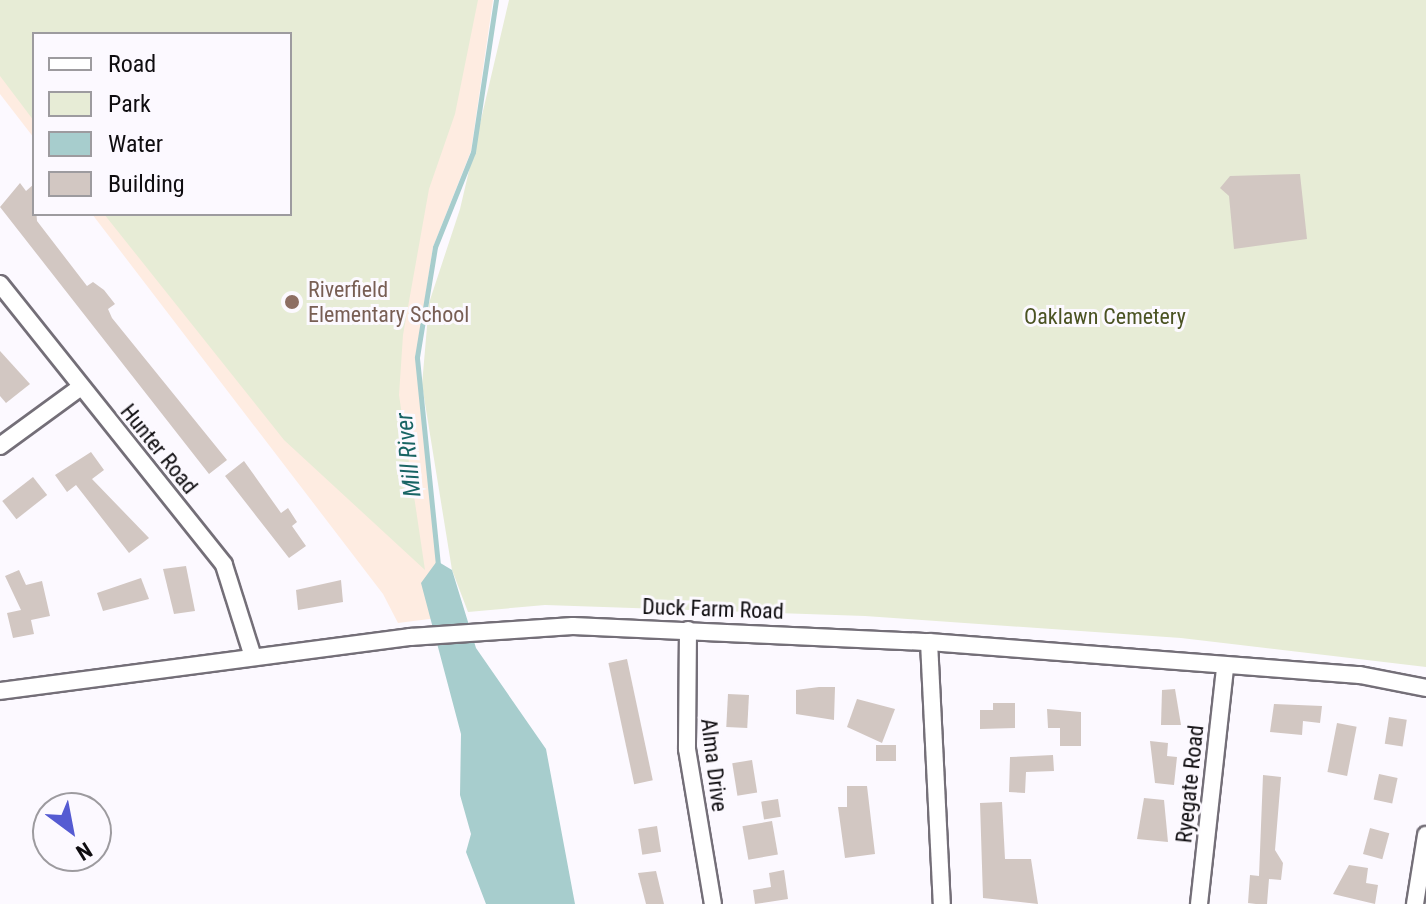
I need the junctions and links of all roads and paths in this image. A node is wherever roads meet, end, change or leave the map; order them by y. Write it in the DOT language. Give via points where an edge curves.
graph roads {
  1 [pos="0,284"];
  2 [pos="81,387"];
  3 [pos="0,446"];
  4 [pos="688,630"];
  5 [pos="929,642"];
  6 [pos="253,657"];
  7 [pos="1225,669"];
  8 [pos="1426,688"];
  9 [pos="0,691"];
  10 [pos="1426,835"];
  11 [pos="713,904"];
  12 [pos="942,904"];
  13 [pos="1199,904"];
  14 [pos="1415,904"];
  1 -- 2 [label="street, Hunter Road"];
  2 -- 3 [label="street"];
  2 -- 6 [label="street, Hunter Road" via="224,565"];
  4 -- 5 [label="street, Duck Farm Road"];
  4 -- 6 [label="street, Duck Farm Road" via="498,630"];
  4 -- 11 [label="street, Alma Drive" via="687,749"];
  5 -- 7 [label="street, Duck Farm Road"];
  5 -- 12 [label="street"];
  6 -- 9 [label="street, Duck Farm Road"];
  7 -- 8 [label="street, Duck Farm Road" via="1360,675"];
  7 -- 13 [label="street, Ryegate Road"];
  10 -- 14 [label="street"];
}
